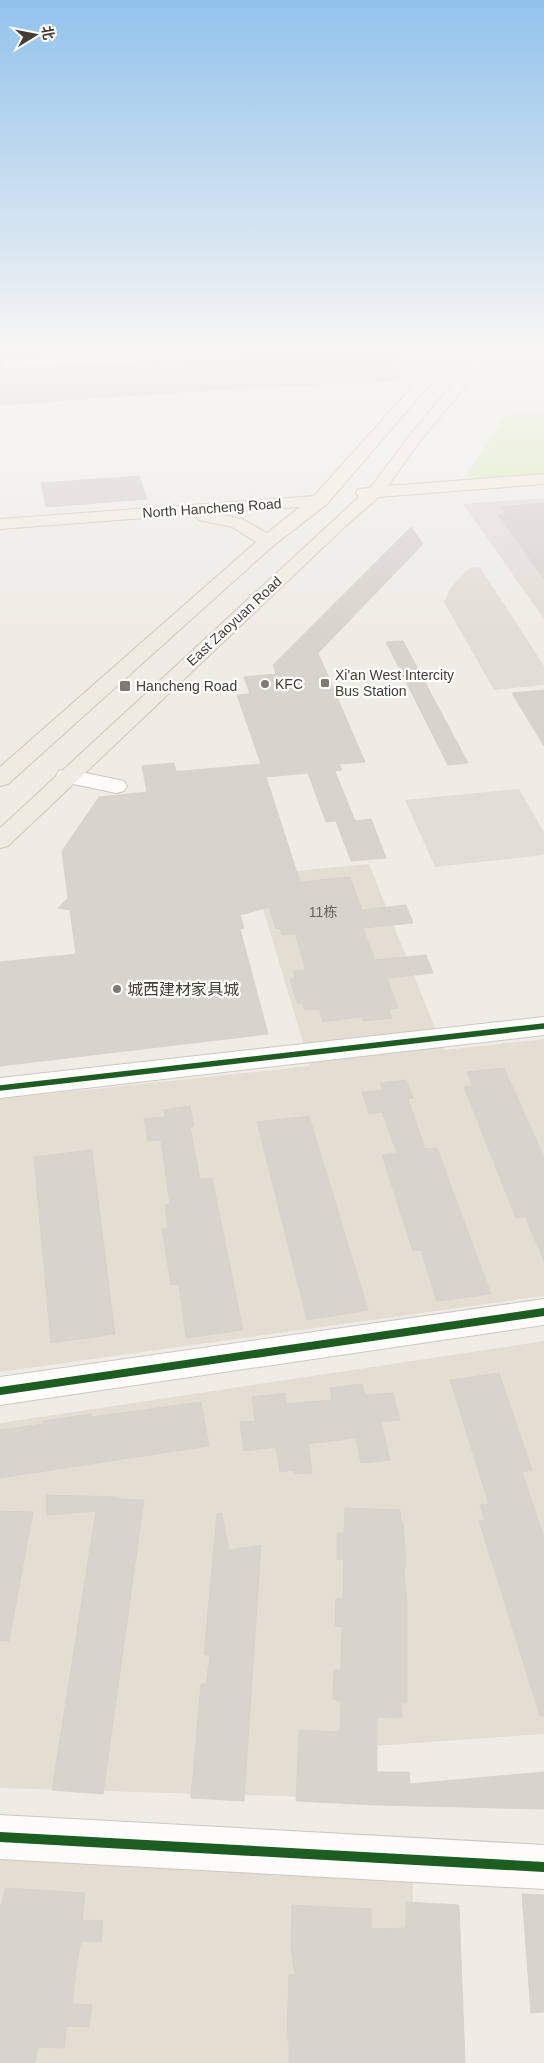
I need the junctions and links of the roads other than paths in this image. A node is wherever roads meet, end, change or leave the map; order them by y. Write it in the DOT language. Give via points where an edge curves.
graph roads {
  1 [pos="367,445"];
  2 [pos="410,445"];
  3 [pos="544,479"];
  4 [pos="544,491"];
  5 [pos="375,492"];
  6 [pos="315,503"];
  7 [pos="358,505"];
  8 [pos="202,515"];
  9 [pos="0,524"];
  10 [pos="0,531"];
  11 [pos="267,542"];
  12 [pos="67,776"];
  13 [pos="0,779"];
  14 [pos="116,786"];
  15 [pos="0,841"];
  16 [pos="544,1026"];
  17 [pos="0,1088"];
  18 [pos="544,1312"];
  19 [pos="0,1391"];
  20 [pos="0,1838"];
  21 [pos="544,1868"];
  1 -- 6 [label="main road"];
  2 -- 5 [label="main road, East Zaoyuan Road"];
  3 -- 5 [label="main road, North Hancheng Road"];
  4 -- 7 [label="main road"];
  5 -- 6 [label="main road, North Hancheng Road"];
  5 -- 7 [label="main road, East Zaoyuan Road"];
  6 -- 7 [label="main road"];
  6 -- 8 [label="main road, North Hancheng Road"];
  6 -- 9 [label="main road, North Hancheng Road"];
  6 -- 11 [label="main road"];
  7 -- 12 [label="main road, East Zaoyuan Road"];
  8 -- 10 [label="main road, North Hancheng Road"];
  8 -- 11 [label="main road" via="252,529"];
  11 -- 13 [label="main road"];
  12 -- 14 [label="street"];
  12 -- 15 [label="main road, East Zaoyuan Road"];
  16 -- 17 [label="street"];
  18 -- 19 [label="street"];
  20 -- 21 [label="street"];
}
